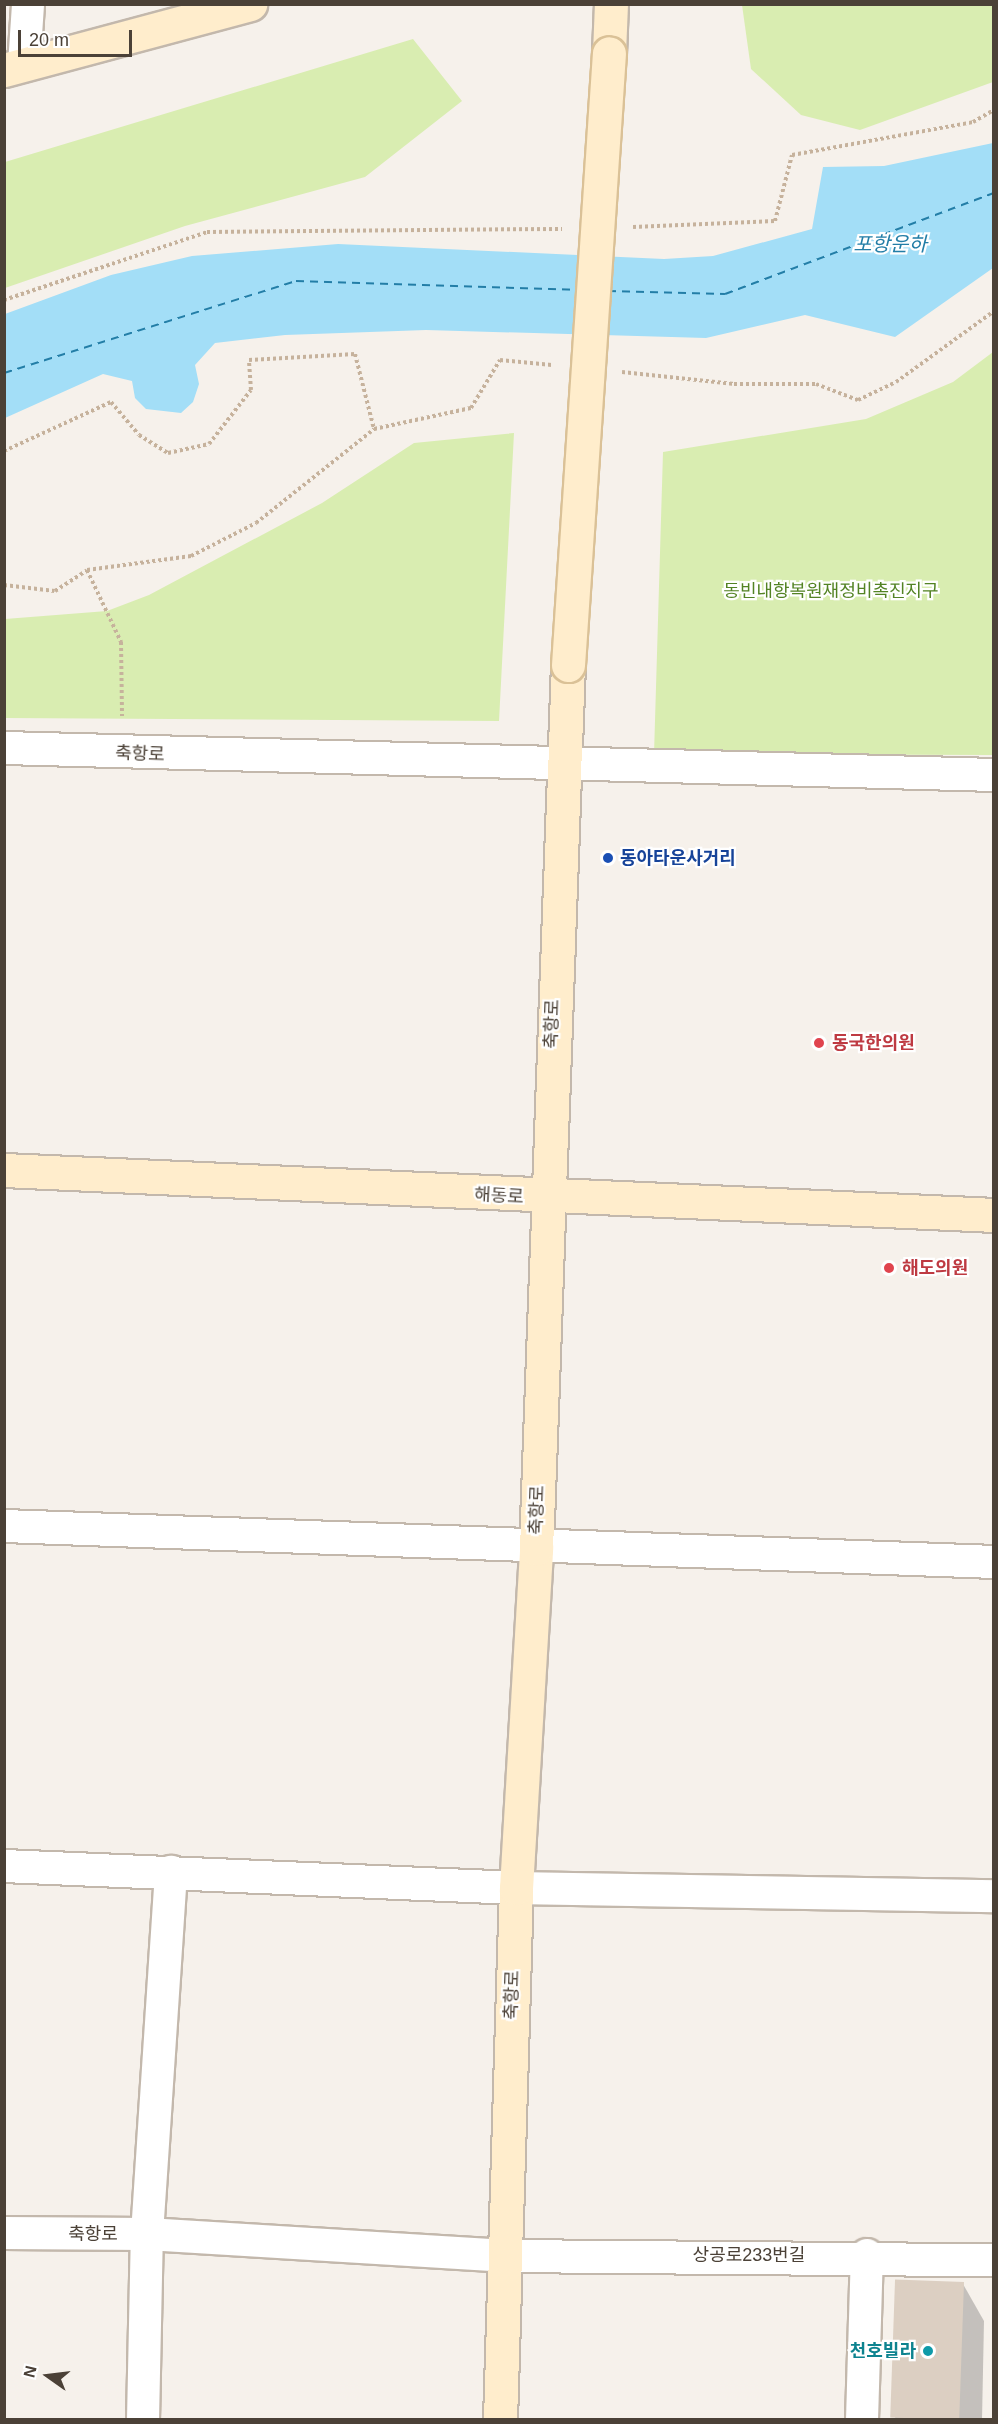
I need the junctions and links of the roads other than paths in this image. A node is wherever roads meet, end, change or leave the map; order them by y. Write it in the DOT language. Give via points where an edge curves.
graph roads {
  1 [pos="28,4"];
  2 [pos="249,4"];
  3 [pos="611,4"];
  4 [pos="14,67"];
  5 [pos="4,748"];
  6 [pos="563,764"];
  7 [pos="993,775"];
  8 [pos="4,1170"];
  9 [pos="546,1198"];
  10 [pos="993,1215"];
  11 [pos="4,1526"];
  12 [pos="536,1549"];
  13 [pos="993,1562"];
  14 [pos="4,1866"];
  15 [pos="171,1872"];
  16 [pos="516,1888"];
  17 [pos="993,1896"];
  18 [pos="4,2233"];
  19 [pos="147,2234"];
  20 [pos="867,2254"];
  21 [pos="504,2256"];
  22 [pos="993,2260"];
  23 [pos="143,2420"];
  24 [pos="500,2420"];
  25 [pos="862,2420"];
  1 -- 4 [label="street"];
  2 -- 4 [label="main road"];
  3 -- 6 [label="main road, 축항로, bridge"];
  5 -- 6 [label="street, 축항로"];
  6 -- 7 [label="street, 축항로"];
  6 -- 9 [label="main road, 축항로"];
  8 -- 9 [label="main road, 해동로"];
  9 -- 10 [label="main road, 해동로"];
  9 -- 12 [label="main road, 축항로"];
  11 -- 12 [label="street"];
  12 -- 13 [label="street"];
  12 -- 16 [label="main road, 축항로"];
  14 -- 15 [label="street"];
  15 -- 16 [label="street"];
  15 -- 19 [label="street"];
  16 -- 17 [label="street"];
  16 -- 21 [label="main road, 축항로"];
  18 -- 19 [label="street, 축항로"];
  19 -- 21 [label="street, 축항로"];
  19 -- 23 [label="street"];
  20 -- 21 [label="street, 상공로233번길"];
  20 -- 22 [label="street, 상공로233번길"];
  20 -- 25 [label="street"];
  21 -- 24 [label="main road, 축항로"];
}
